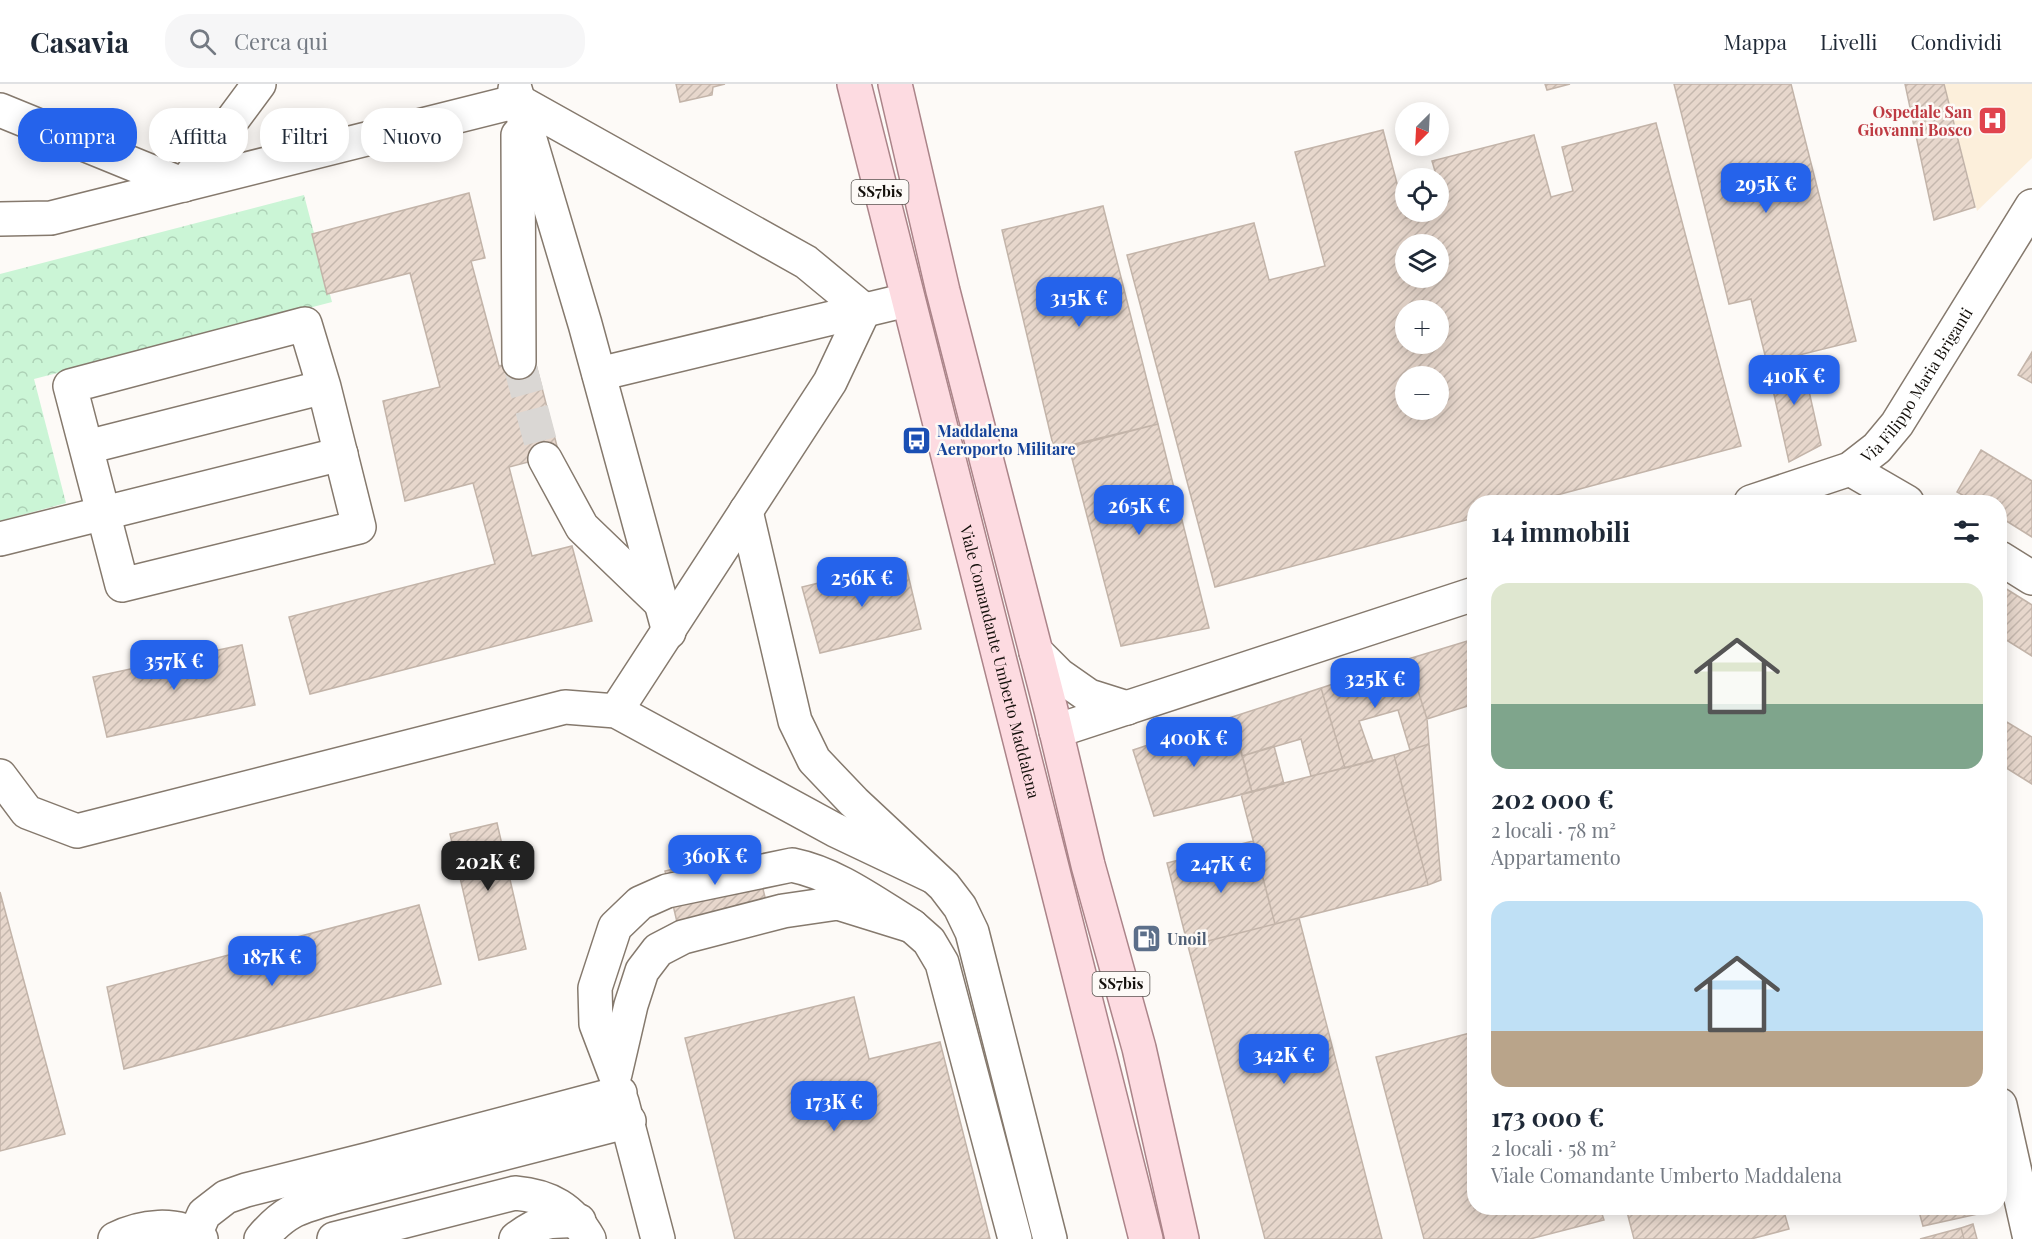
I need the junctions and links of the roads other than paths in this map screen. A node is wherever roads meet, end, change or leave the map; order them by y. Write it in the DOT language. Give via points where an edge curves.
graph roads {
  1 [pos="259,84"];
  2 [pos="854,84"];
  3 [pos="895,84"];
  4 [pos="516,92"];
  5 [pos="0,110"];
  6 [pos="184,185"];
  7 [pos="2032,206"];
  8 [pos="0,219"];
  9 [pos="943,291"];
  10 [pos="907,300"];
  11 [pos="864,310"];
  12 [pos="519,362"];
  13 [pos="599,374"];
  14 [pos="324,387"];
  15 [pos="87,447"];
  16 [pos="341,454"];
  17 [pos="545,459"];
  18 [pos="1850,469"];
  19 [pos="1772,495"];
  20 [pos="1856,495"];
  21 [pos="1895,495"];
  22 [pos="746,511"];
  23 [pos="104,513"];
  24 [pos="0,539"];
  25 [pos="2007,562"];
  26 [pos="2032,578"];
  27 [pos="1467,596"];
  28 [pos="665,617"];
  29 [pos="1036,652"];
  30 [pos="1127,708"];
  31 [pos="616,711"];
  32 [pos="1056,731"];
  33 [pos="1019,741"];
  34 [pos="2,782"];
  35 [pos="792,865"];
  36 [pos="932,876"];
  37 [pos="838,903"];
  38 [pos="912,926"];
  39 [pos="615,927"];
  40 [pos="630,1005"];
  41 [pos="621,1096"];
  42 [pos="2007,1135"];
  43 [pos="584,1230"];
  44 [pos="196,1237"];
  45 [pos="2031,1237"];
  46 [pos="115,1239"];
  47 [pos="261,1239"];
  48 [pos="334,1239"];
  49 [pos="516,1239"];
  50 [pos="658,1239"];
  51 [pos="1015,1239"];
  52 [pos="1050,1239"];
  53 [pos="1146,1239"];
  54 [pos="1182,1239"];
  1 -- 6 [label="street"];
  2 -- 10 [label="main road, Viale Comandante Umberto Maddalena / SS7bis"];
  3 -- 9 [label="main road, SS7bis"];
  4 -- 6 [label="street"];
  4 -- 11 [label="street" via="806,262"];
  4 -- 12 [label="street"];
  4 -- 13 [label="street"];
  5 -- 6 [label="street"];
  6 -- 8 [label="street" via="51,218"];
  7 -- 18 [label="street, Via Filippo Maria Briganti" via="1897,424 1877,448"];
  9 -- 10 [label="main road"];
  9 -- 29 [label="main road, SS7bis"];
  10 -- 11 [label="street"];
  10 -- 33 [label="main road, Viale Comandante Umberto Maddalena / SS7bis"];
  11 -- 13 [label="street"];
  11 -- 22 [label="street" via="830,382"];
  13 -- 28 [label="street"];
  14 -- 15 [label="street"];
  14 -- 15 [label="street" via="305,324 70,386"];
  14 -- 16 [label="street"];
  15 -- 23 [label="street"];
  16 -- 23 [label="street"];
  16 -- 23 [label="street" via="359,527 348,530 122,585"];
  17 -- 28 [label="street" via="582,527"];
  18 -- 19 [label="street, Via Filippo Maria Briganti"];
  18 -- 20 [label="street"];
  18 -- 21 [label="street"];
  22 -- 28 [label="street"];
  22 -- 36 [label="street" via="795,721 814,760"];
  23 -- 24 [label="street"];
  25 -- 26 [label="street"];
  27 -- 30 [label="street"];
  28 -- 31 [label="street"];
  29 -- 30 [label="street" via="1059,675 1089,696"];
  29 -- 32 [label="main road, SS7bis"];
  30 -- 32 [label="street"];
  31 -- 34 [label="street" via="566,707 77,831 27,812"];
  31 -- 36 [label="street" via="835,830"];
  32 -- 33 [label="main road"];
  32 -- 54 [label="main road, SS7bis" via="1138,1047"];
  33 -- 53 [label="main road, Viale Comandante Umberto Maddalena / SS7bis"];
  35 -- 37 [label="street"];
  35 -- 38 [label="street" via="841,882"];
  35 -- 39 [label="street" via="667,891 640,903"];
  36 -- 52 [label="street" via="960,907 972,932"];
  37 -- 38 [label="street"];
  37 -- 40 [label="street" via="783,911 683,937 658,950 642,971"];
  38 -- 51 [label="street" via="929,941 942,963"];
  39 -- 40 [label="street"];
  39 -- 41 [label="street" via="596,988 596,1024"];
  40 -- 41 [label="street"];
  41 -- 44 [label="street" via="246,1190 226,1197 204,1214"];
  41 -- 47 [label="street" via="294,1209"];
  41 -- 50 [label="street"];
  42 -- 45 [label="street"];
  43 -- 48 [label="street" via="548,1200 515,1193"];
  43 -- 49 [label="street" via="554,1220 530,1227"];
  44 -- 46 [label="street" via="174,1228 145,1228"];
}
